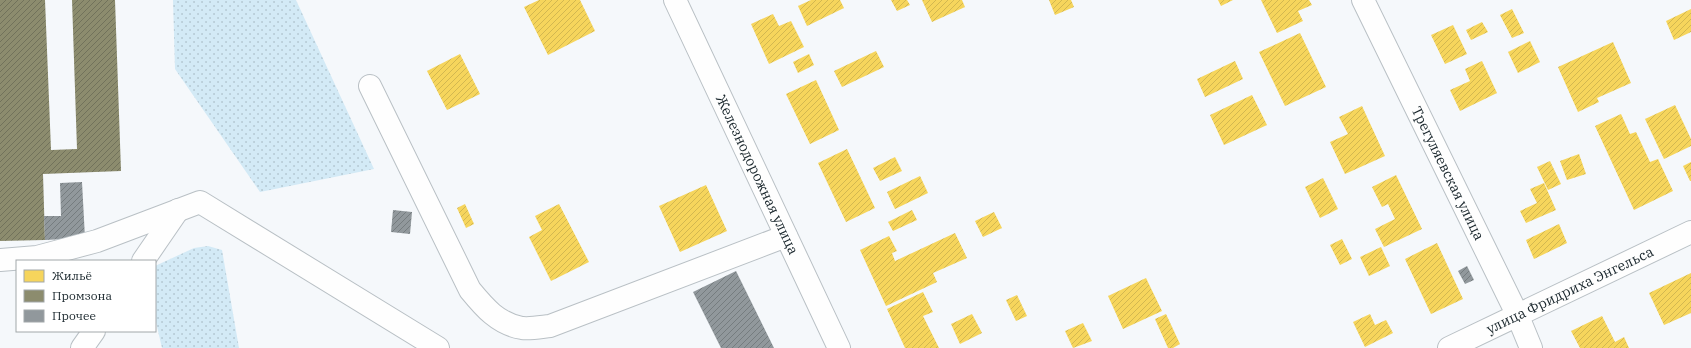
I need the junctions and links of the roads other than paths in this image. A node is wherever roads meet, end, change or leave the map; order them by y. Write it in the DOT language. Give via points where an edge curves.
graph roads {
  1 [pos="675,0"];
  2 [pos="1363,0"];
  3 [pos="370,86"];
  4 [pos="178,210"];
  5 [pos="1691,232"];
  6 [pos="786,236"];
  7 [pos="0,260"];
  8 [pos="144,260"];
  9 [pos="1517,314"];
  10 [pos="93,332"];
  11 [pos="82,348"];
  12 [pos="438,348"];
  13 [pos="839,348"];
  14 [pos="1449,348"];
  15 [pos="1531,348"];
  1 -- 6 [label="street, Железнодорожная улица"];
  2 -- 9 [label="street, Трегуляевская улица"];
  3 -- 6 [label="street" via="470,290 487,311 504,322 522,328 550,326"];
  4 -- 7 [label="street" via="97,241 37,257"];
  4 -- 8 [label="street"];
  4 -- 12 [label="street" via="200,202"];
  5 -- 9 [label="street, улица Фридриха Энгельса"];
  6 -- 13 [label="street, Железнодорожная улица"];
  9 -- 14 [label="street, улица Фридриха Энгельса"];
  9 -- 15 [label="street, Трегуляевская улица"];
  10 -- 11 [label="street"];
}
